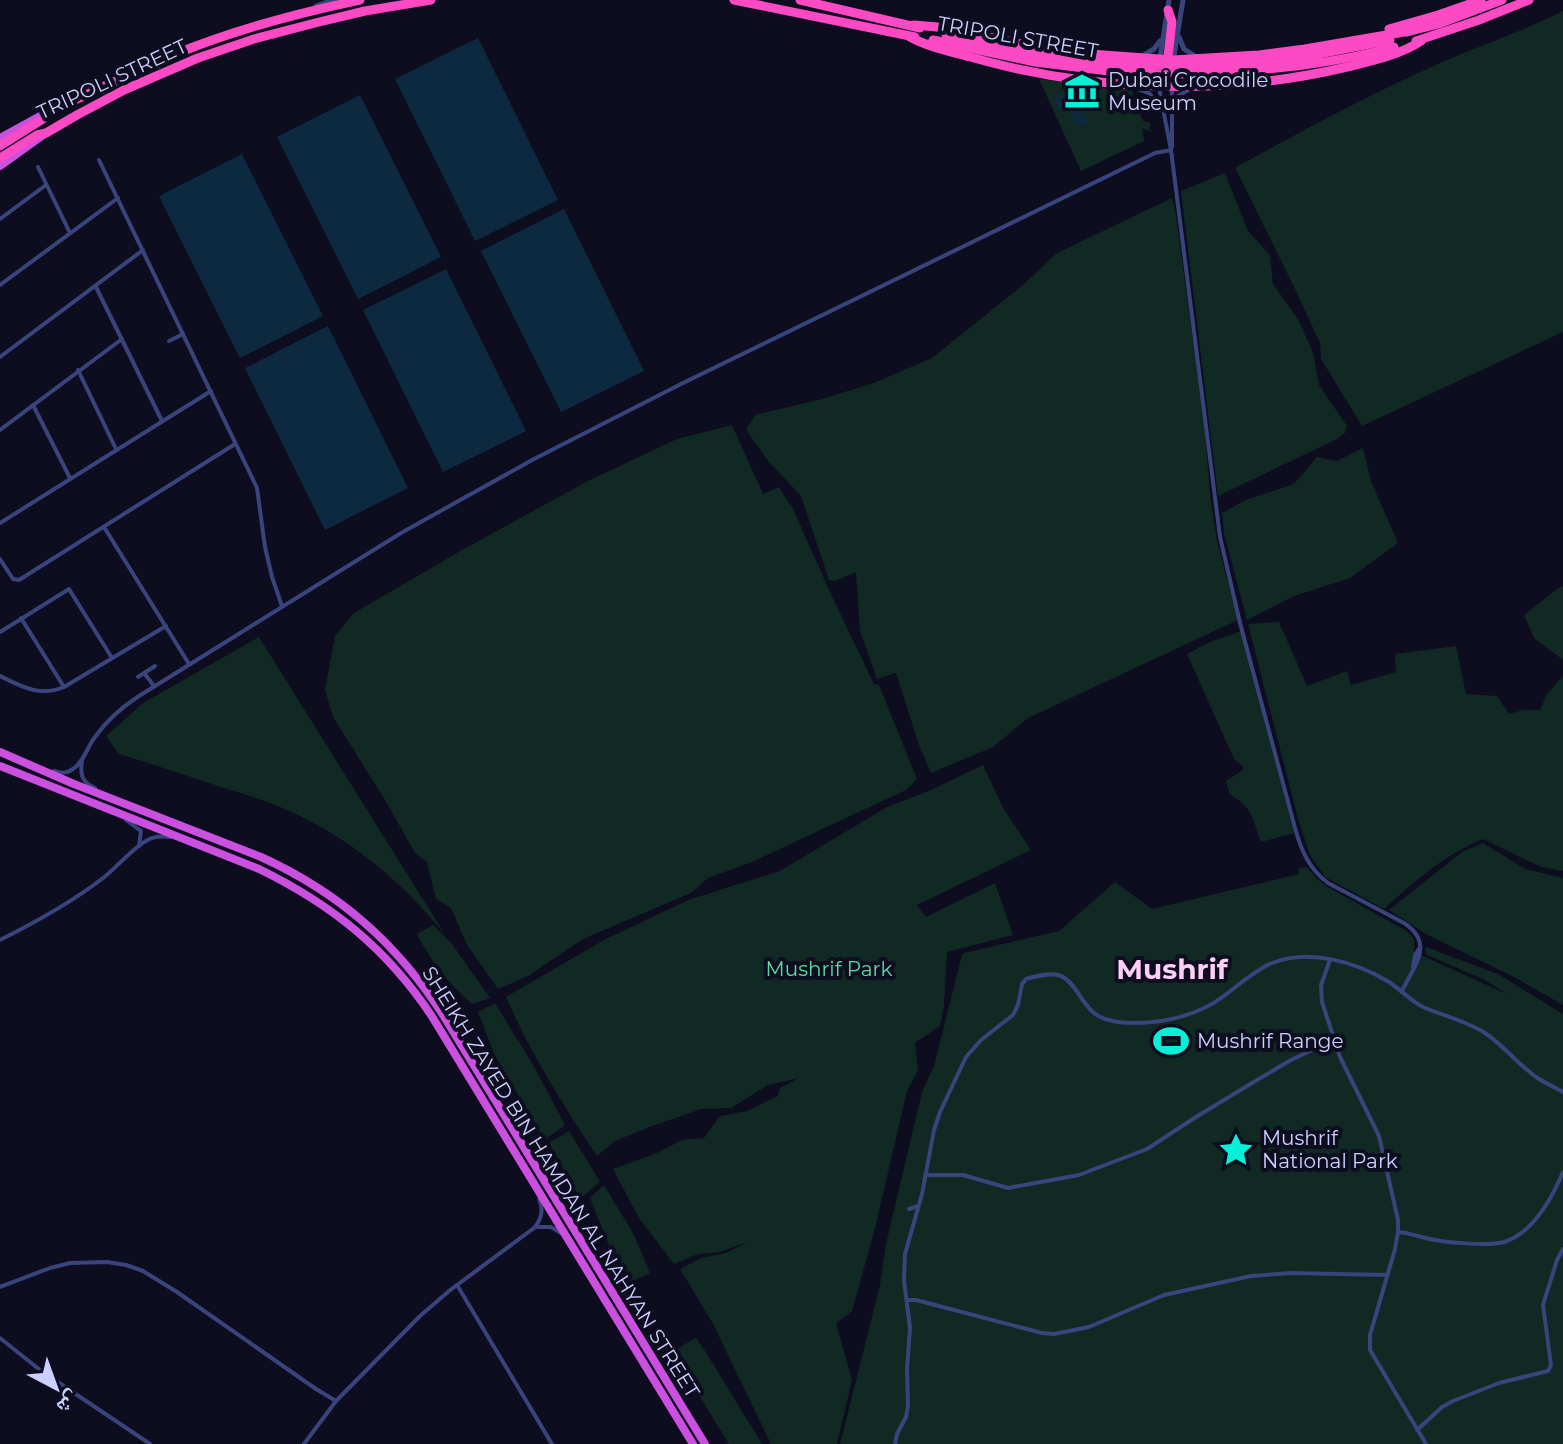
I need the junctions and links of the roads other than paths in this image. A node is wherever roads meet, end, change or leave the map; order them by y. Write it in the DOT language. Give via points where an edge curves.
graph roads {
  1 [pos="334,0"];
  2 [pos="360,0"];
  3 [pos="431,0"];
  4 [pos="734,0"];
  5 [pos="800,0"];
  6 [pos="1183,0"];
  7 [pos="1481,0"];
  8 [pos="1502,0"];
  9 [pos="1529,0"];
  10 [pos="1168,5"];
  11 [pos="306,12"];
  12 [pos="914,25"];
  13 [pos="1410,31"];
  14 [pos="1164,32"];
  15 [pos="1177,33"];
  16 [pos="910,37"];
  17 [pos="1360,39"];
  18 [pos="1421,41"];
  19 [pos="1128,57"];
  20 [pos="1167,59"];
  21 [pos="1209,66"];
  22 [pos="1116,68"];
  23 [pos="1129,84"];
  24 [pos="1158,85"];
  25 [pos="1172,86"];
  26 [pos="1201,86"];
  27 [pos="1162,111"];
  28 [pos="1172,111"];
  29 [pos="50,112"];
  30 [pos="46,133"];
  31 [pos="0,138"];
  32 [pos="0,146"];
  33 [pos="1171,150"];
  34 [pos="0,158"];
  35 [pos="99,160"];
  36 [pos="0,166"];
  37 [pos="38,167"];
  38 [pos="47,185"];
  39 [pos="118,198"];
  40 [pos="0,219"];
  41 [pos="70,233"];
  42 [pos="143,250"];
  43 [pos="0,285"];
  44 [pos="96,286"];
  45 [pos="183,334"];
  46 [pos="122,339"];
  47 [pos="169,341"];
  48 [pos="0,357"];
  49 [pos="78,370"];
  50 [pos="211,391"];
  51 [pos="33,405"];
  52 [pos="162,421"];
  53 [pos="0,430"];
  54 [pos="236,443"];
  55 [pos="116,449"];
  56 [pos="70,478"];
  57 [pos="0,523"];
  58 [pos="103,526"];
  59 [pos="0,559"];
  60 [pos="282,606"];
  61 [pos="21,618"];
  62 [pos="166,626"];
  63 [pos="0,632"];
  64 [pos="112,658"];
  65 [pos="189,664"];
  66 [pos="155,666"];
  67 [pos="144,673"];
  68 [pos="0,676"];
  69 [pos="138,677"];
  70 [pos="154,686"];
  71 [pos="64,687"];
  72 [pos="0,752"];
  73 [pos="82,760"];
  74 [pos="0,766"];
  75 [pos="32,766"];
  76 [pos="114,799"];
  77 [pos="117,813"];
  78 [pos="180,838"];
  79 [pos="139,846"];
  80 [pos="0,940"];
  81 [pos="1330,960"];
  82 [pos="1402,991"];
  83 [pos="1333,1040"];
  84 [pos="1563,1092"];
  85 [pos="1563,1172"];
  86 [pos="528,1173"];
  87 [pos="925,1175"];
  88 [pos="915,1187"];
  89 [pos="922,1194"];
  90 [pos="918,1206"];
  91 [pos="909,1209"];
  92 [pos="534,1228"];
  93 [pos="1398,1232"];
  94 [pos="568,1239"];
  95 [pos="1563,1249"];
  96 [pos="1388,1275"];
  97 [pos="457,1285"];
  98 [pos="0,1287"];
  99 [pos="907,1300"];
  100 [pos="0,1338"];
  101 [pos="336,1401"];
  102 [pos="1417,1430"];
  103 [pos="141,1438"];
  104 [pos="138,1444"];
  105 [pos="150,1444"];
  106 [pos="304,1444"];
  107 [pos="552,1444"];
  108 [pos="693,1444"];
  109 [pos="705,1444"];
  110 [pos="895,1444"];
  111 [pos="1426,1444"];
  1 -- 11 [label="street"];
  2 -- 11 [label="highway, TRIPOLI STREET"];
  3 -- 30 [label="highway, TRIPOLI STREET" via="319,22 211,53 124,90"];
  4 -- 16 [label="highway, TRIPOLI STREET"];
  5 -- 12 [label="highway, TRIPOLI STREET"];
  6 -- 15 [label="street"];
  7 -- 17 [label="highway"];
  8 -- 13 [label="highway, TRIPOLI STREET"];
  9 -- 18 [label="highway, TRIPOLI STREET"];
  10 -- 14 [label="street"];
  10 -- 20 [label="highway" via="1172,22"];
  11 -- 29 [label="highway, TRIPOLI STREET" via="179,53"];
  12 -- 19 [label="highway" via="1062,52"];
  12 -- 22 [label="highway, TRIPOLI STREET"];
  13 -- 17 [label="highway"];
  13 -- 21 [label="highway, TRIPOLI STREET" via="1339,51"];
  14 -- 19 [label="street" via="1149,53"];
  14 -- 20 [label="street"];
  15 -- 20 [label="street"];
  15 -- 21 [label="street" via="1186,51"];
  16 -- 22 [label="highway, TRIPOLI STREET" via="1035,62"];
  16 -- 23 [label="highway" via="1018,70"];
  17 -- 21 [label="highway"];
  18 -- 21 [label="highway, TRIPOLI STREET" via="1277,69"];
  18 -- 26 [label="highway" via="1329,71"];
  19 -- 20 [label="highway"];
  20 -- 21 [label="highway"];
  20 -- 24 [label="street"];
  20 -- 25 [label="highway" via="1166,77"];
  21 -- 22 [label="highway, TRIPOLI STREET, bridge"];
  23 -- 24 [label="highway"];
  23 -- 27 [label="street" via="1152,95"];
  24 -- 25 [label="highway"];
  24 -- 27 [label="street"];
  25 -- 26 [label="highway"];
  25 -- 28 [label="street"];
  26 -- 28 [label="street" via="1181,94"];
  27 -- 33 [label="street"];
  28 -- 33 [label="street"];
  29 -- 31 [label="highway"];
  29 -- 32 [label="highway, TRIPOLI STREET"];
  30 -- 34 [label="highway, TRIPOLI STREET"];
  30 -- 36 [label="highway"];
  33 -- 60 [label="street" via="1051,203 534,459"];
  33 -- 82 [label="street" via="1220,537 1297,835 1319,876 1417,935 1420,957"];
  35 -- 39 [label="street"];
  37 -- 38 [label="street"];
  38 -- 40 [label="street"];
  38 -- 41 [label="street"];
  39 -- 41 [label="street"];
  39 -- 42 [label="street"];
  41 -- 43 [label="street"];
  42 -- 44 [label="street"];
  42 -- 45 [label="street"];
  44 -- 46 [label="street"];
  44 -- 48 [label="street"];
  45 -- 47 [label="street"];
  45 -- 50 [label="street"];
  46 -- 49 [label="street"];
  46 -- 52 [label="street"];
  49 -- 51 [label="street"];
  49 -- 55 [label="street"];
  50 -- 52 [label="street"];
  50 -- 54 [label="street"];
  51 -- 53 [label="street"];
  51 -- 56 [label="street"];
  52 -- 55 [label="street"];
  54 -- 58 [label="street"];
  54 -- 60 [label="street" via="258,490 265,547"];
  55 -- 56 [label="street"];
  56 -- 57 [label="street"];
  58 -- 59 [label="street" via="19,580"];
  58 -- 62 [label="street"];
  60 -- 65 [label="street"];
  61 -- 63 [label="street"];
  61 -- 64 [label="street" via="69,589"];
  61 -- 71 [label="street"];
  62 -- 64 [label="street"];
  62 -- 65 [label="street"];
  64 -- 71 [label="street"];
  65 -- 70 [label="street"];
  66 -- 67 [label="street"];
  67 -- 69 [label="street"];
  67 -- 70 [label="street"];
  68 -- 71 [label="street" via="36,692"];
  70 -- 73 [label="street" via="108,721"];
  72 -- 75 [label="highway, SHEIKH ZAYED BIN HAMDAN AL NAHYAN STREET"];
  73 -- 75 [label="street" via="64,773"];
  73 -- 76 [label="street" via="83,780"];
  74 -- 77 [label="highway, SHEIKH ZAYED BIN HAMDAN AL NAHYAN STREET"];
  75 -- 76 [label="highway, SHEIKH ZAYED BIN HAMDAN AL NAHYAN STREET"];
  76 -- 109 [label="highway, SHEIKH ZAYED BIN HAMDAN AL NAHYAN STREET" via="302,877 357,916 399,956 445,1018"];
  77 -- 78 [label="highway, SHEIKH ZAYED BIN HAMDAN AL NAHYAN STREET"];
  77 -- 79 [label="street" via="139,828"];
  78 -- 79 [label="street" via="154,837"];
  78 -- 86 [label="highway, SHEIKH ZAYED BIN HAMDAN AL NAHYAN STREET" via="285,882 369,940 425,1006"];
  79 -- 80 [label="street" via="80,895"];
  81 -- 82 [label="street" via="1368,972"];
  81 -- 83 [label="street" via="1321,996"];
  81 -- 87 [label="street" via="1278,961 1201,1009 1143,1023 1097,1015 1062,976 1026,979 1013,1015 962,1063 934,1130"];
  82 -- 84 [label="street" via="1421,1006 1482,1031"];
  83 -- 87 [label="street" via="1147,1149 1079,1175 1008,1188 963,1175"];
  83 -- 93 [label="street" via="1379,1136"];
  85 -- 93 [label="street" via="1538,1216 1508,1240 1444,1241"];
  86 -- 92 [label="street" via="542,1205"];
  86 -- 94 [label="highway, SHEIKH ZAYED BIN HAMDAN AL NAHYAN STREET"];
  87 -- 89 [label="street"];
  88 -- 89 [label="street"];
  89 -- 90 [label="street"];
  90 -- 91 [label="street"];
  90 -- 99 [label="street" via="905,1254"];
  92 -- 94 [label="street" via="551,1227"];
  92 -- 97 [label="street"];
  93 -- 96 [label="street"];
  94 -- 108 [label="highway, SHEIKH ZAYED BIN HAMDAN AL NAHYAN STREET"];
  95 -- 102 [label="street" via="1543,1302 1548,1371 1505,1380 1453,1401"];
  96 -- 99 [label="street" via="1251,1276 1164,1295 1098,1324 1052,1334"];
  96 -- 102 [label="street" via="1370,1350"];
  97 -- 101 [label="street"];
  97 -- 107 [label="street"];
  98 -- 101 [label="street" via="70,1263 134,1268"];
  99 -- 110 [label="street" via="908,1409"];
  100 -- 103 [label="street"];
  101 -- 106 [label="street"];
  102 -- 111 [label="street"];
  103 -- 104 [label="street"];
  103 -- 105 [label="street"];
}
